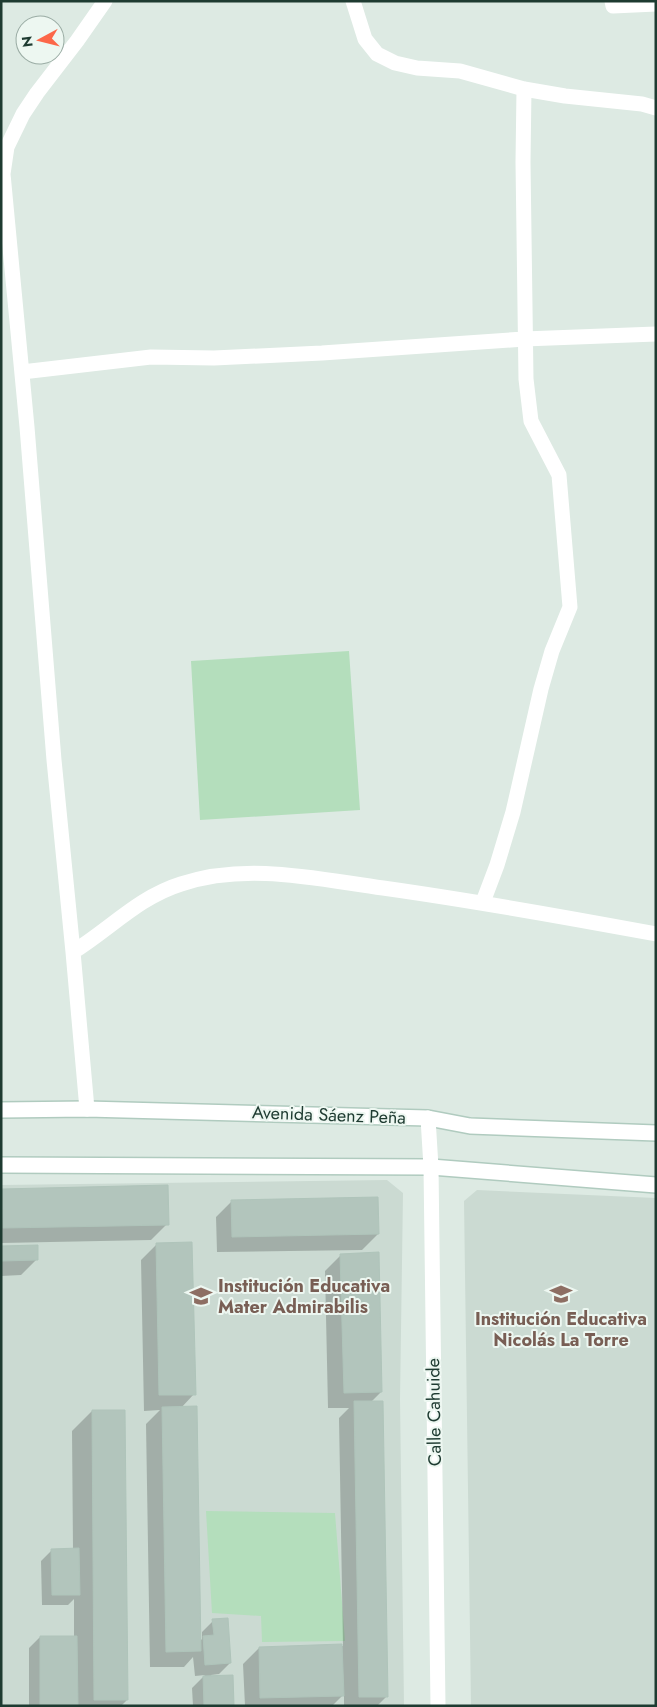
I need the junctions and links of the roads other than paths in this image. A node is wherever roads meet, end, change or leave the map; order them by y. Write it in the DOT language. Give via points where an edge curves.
graph roads {
  1 [pos="105,1"];
  2 [pos="353,1"];
  3 [pos="612,1"];
  4 [pos="656,4"];
  5 [pos="524,89"];
  6 [pos="656,108"];
  7 [pos="656,334"];
  8 [pos="524,339"];
  9 [pos="22,372"];
  10 [pos="483,902"];
  11 [pos="656,934"];
  12 [pos="73,952"];
  13 [pos="87,1109"];
  14 [pos="1,1110"];
  15 [pos="428,1118"];
  16 [pos="656,1133"];
  17 [pos="1,1165"];
  18 [pos="431,1167"];
  19 [pos="656,1185"];
  20 [pos="438,1706"];
  1 -- 9 [label="street" via="37,93 6,147 4,196"];
  2 -- 5 [label="street" via="365,39 377,54 395,63 460,71"];
  3 -- 4 [label="street" via="613,6"];
  5 -- 6 [label="street"];
  5 -- 8 [label="street"];
  7 -- 8 [label="street"];
  8 -- 9 [label="street" via="214,358 151,357"];
  8 -- 10 [label="street" via="531,421 559,475 570,607 552,651 513,812"];
  9 -- 12 [label="street"];
  10 -- 11 [label="street"];
  10 -- 12 [label="street" via="290,875 226,874 157,893"];
  12 -- 13 [label="street"];
  13 -- 14 [label="street, Avenida Sáenz Peña"];
  13 -- 15 [label="street, Avenida Sáenz Peña"];
  15 -- 16 [label="street, Avenida Sáenz Peña" via="470,1126"];
  15 -- 18 [label="street, Calle Cahuide"];
  17 -- 18 [label="street"];
  18 -- 19 [label="street"];
  18 -- 20 [label="street, Calle Cahuide"];
}
